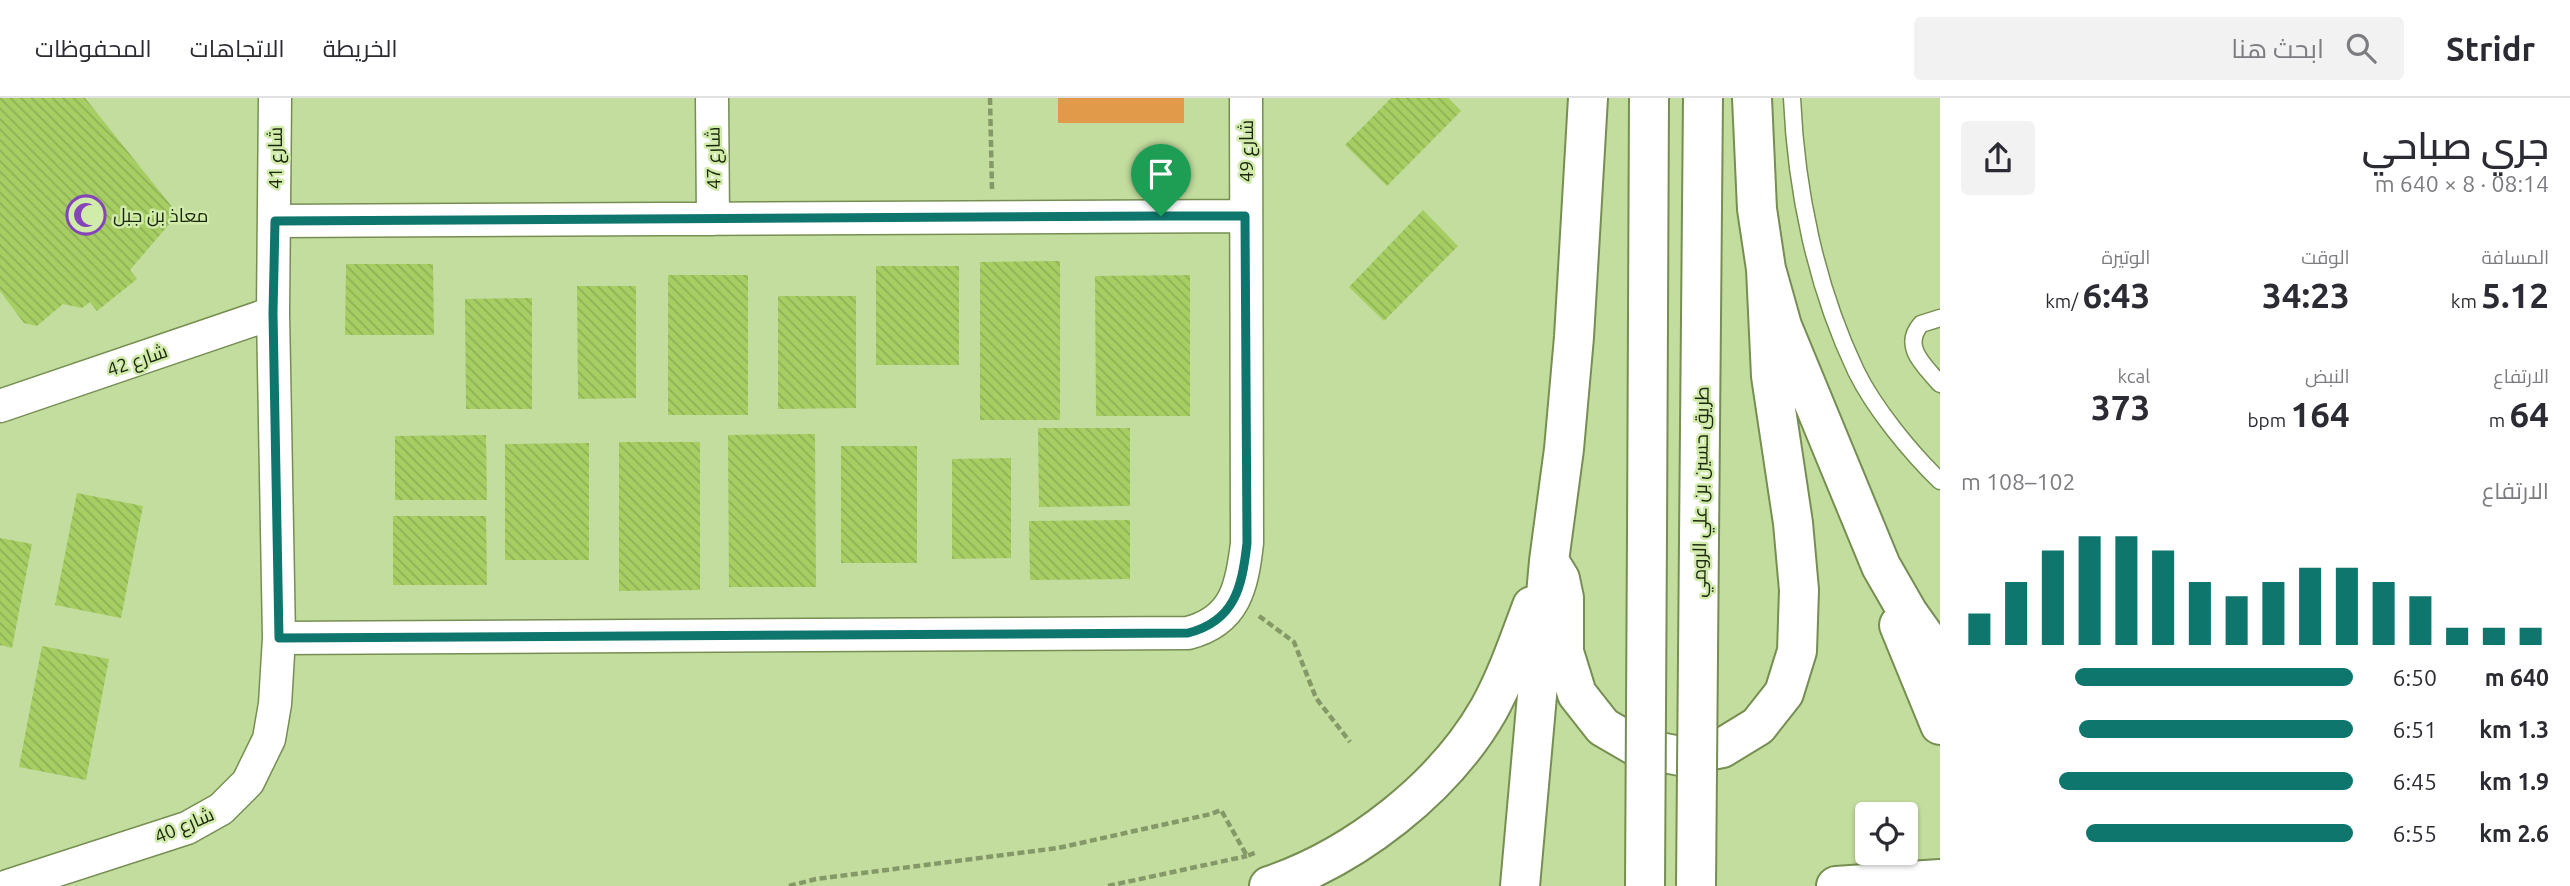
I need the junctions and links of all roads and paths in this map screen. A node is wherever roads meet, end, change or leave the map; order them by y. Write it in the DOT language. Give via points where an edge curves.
graph roads {
  1 [pos="275,98"];
  2 [pos="712,98"];
  3 [pos="990,98"];
  4 [pos="1246,98"];
  5 [pos="1588,98"];
  6 [pos="1650,98"];
  7 [pos="1703,98"];
  8 [pos="1752,98"];
  9 [pos="1792,98"];
  10 [pos="1245,216"];
  11 [pos="993,217"];
  12 [pos="713,219"];
  13 [pos="275,221"];
  14 [pos="1766,269"];
  15 [pos="273,313"];
  16 [pos="1940,318"];
  17 [pos="1940,383"];
  18 [pos="0,406"];
  19 [pos="1940,481"];
  20 [pos="1549,561"];
  21 [pos="1881,566"];
  22 [pos="1228,608"];
  23 [pos="279,638"];
  24 [pos="1940,658"];
  25 [pos="1940,725"];
  26 [pos="1350,742"];
  27 [pos="1268,848"];
  28 [pos="1247,856"];
  29 [pos="1940,879"];
  30 [pos="8,886"];
  31 [pos="789,886"];
  32 [pos="1108,886"];
  33 [pos="1269,886"];
  34 [pos="1520,886"];
  35 [pos="1645,886"];
  36 [pos="1696,886"];
  37 [pos="1836,886"];
  1 -- 13 [label="street, شارع 41"];
  2 -- 12 [label="street, شارع 47"];
  3 -- 11 [label="path"];
  4 -- 10 [label="street, شارع 49"];
  5 -- 20 [label="highway" via="1574,337"];
  6 -- 35 [label="highway, bridge"];
  7 -- 36 [label="highway, طريق حسين بن علي الرومي, bridge"];
  8 -- 14 [label="highway" via="1757,209"];
  9 -- 19 [label="lane" via="1804,204 1840,332 1857,373 1903,440"];
  10 -- 11 [label="street"];
  10 -- 22 [label="street, شارع 49" via="1247,543 1243,577"];
  11 -- 12 [label="street"];
  12 -- 13 [label="street"];
  13 -- 15 [label="street, شارع 41"];
  14 -- 20 [label="highway" via="1771,376 1799,590 1797,651 1784,694 1758,726 1722,748 1680,756 1639,748 1603,727 1577,694 1564,652 1560,579"];
  14 -- 21 [label="highway" via="1782,326"];
  15 -- 18 [label="street, شارع 42"];
  15 -- 23 [label="street, شارع 41"];
  16 -- 17 [label="lane" via="1921,324 1913,337 1918,358"];
  20 -- 33 [label="highway" via="1507,674 1488,711 1446,766 1390,820 1352,847"];
  20 -- 34 [label="highway"];
  21 -- 24 [label="highway"];
  21 -- 25 [label="highway"];
  22 -- 23 [label="street" via="1205,629 1188,633"];
  22 -- 26 [label="path" via="1294,642 1316,698"];
  23 -- 30 [label="street, شارع 40" via="269,739 248,782 221,809 187,828"];
  27 -- 28 [label="path"];
  28 -- 31 [label="path" via="1221,810 1058,848"];
  28 -- 32 [label="path"];
  29 -- 37 [label="highway"];
}
